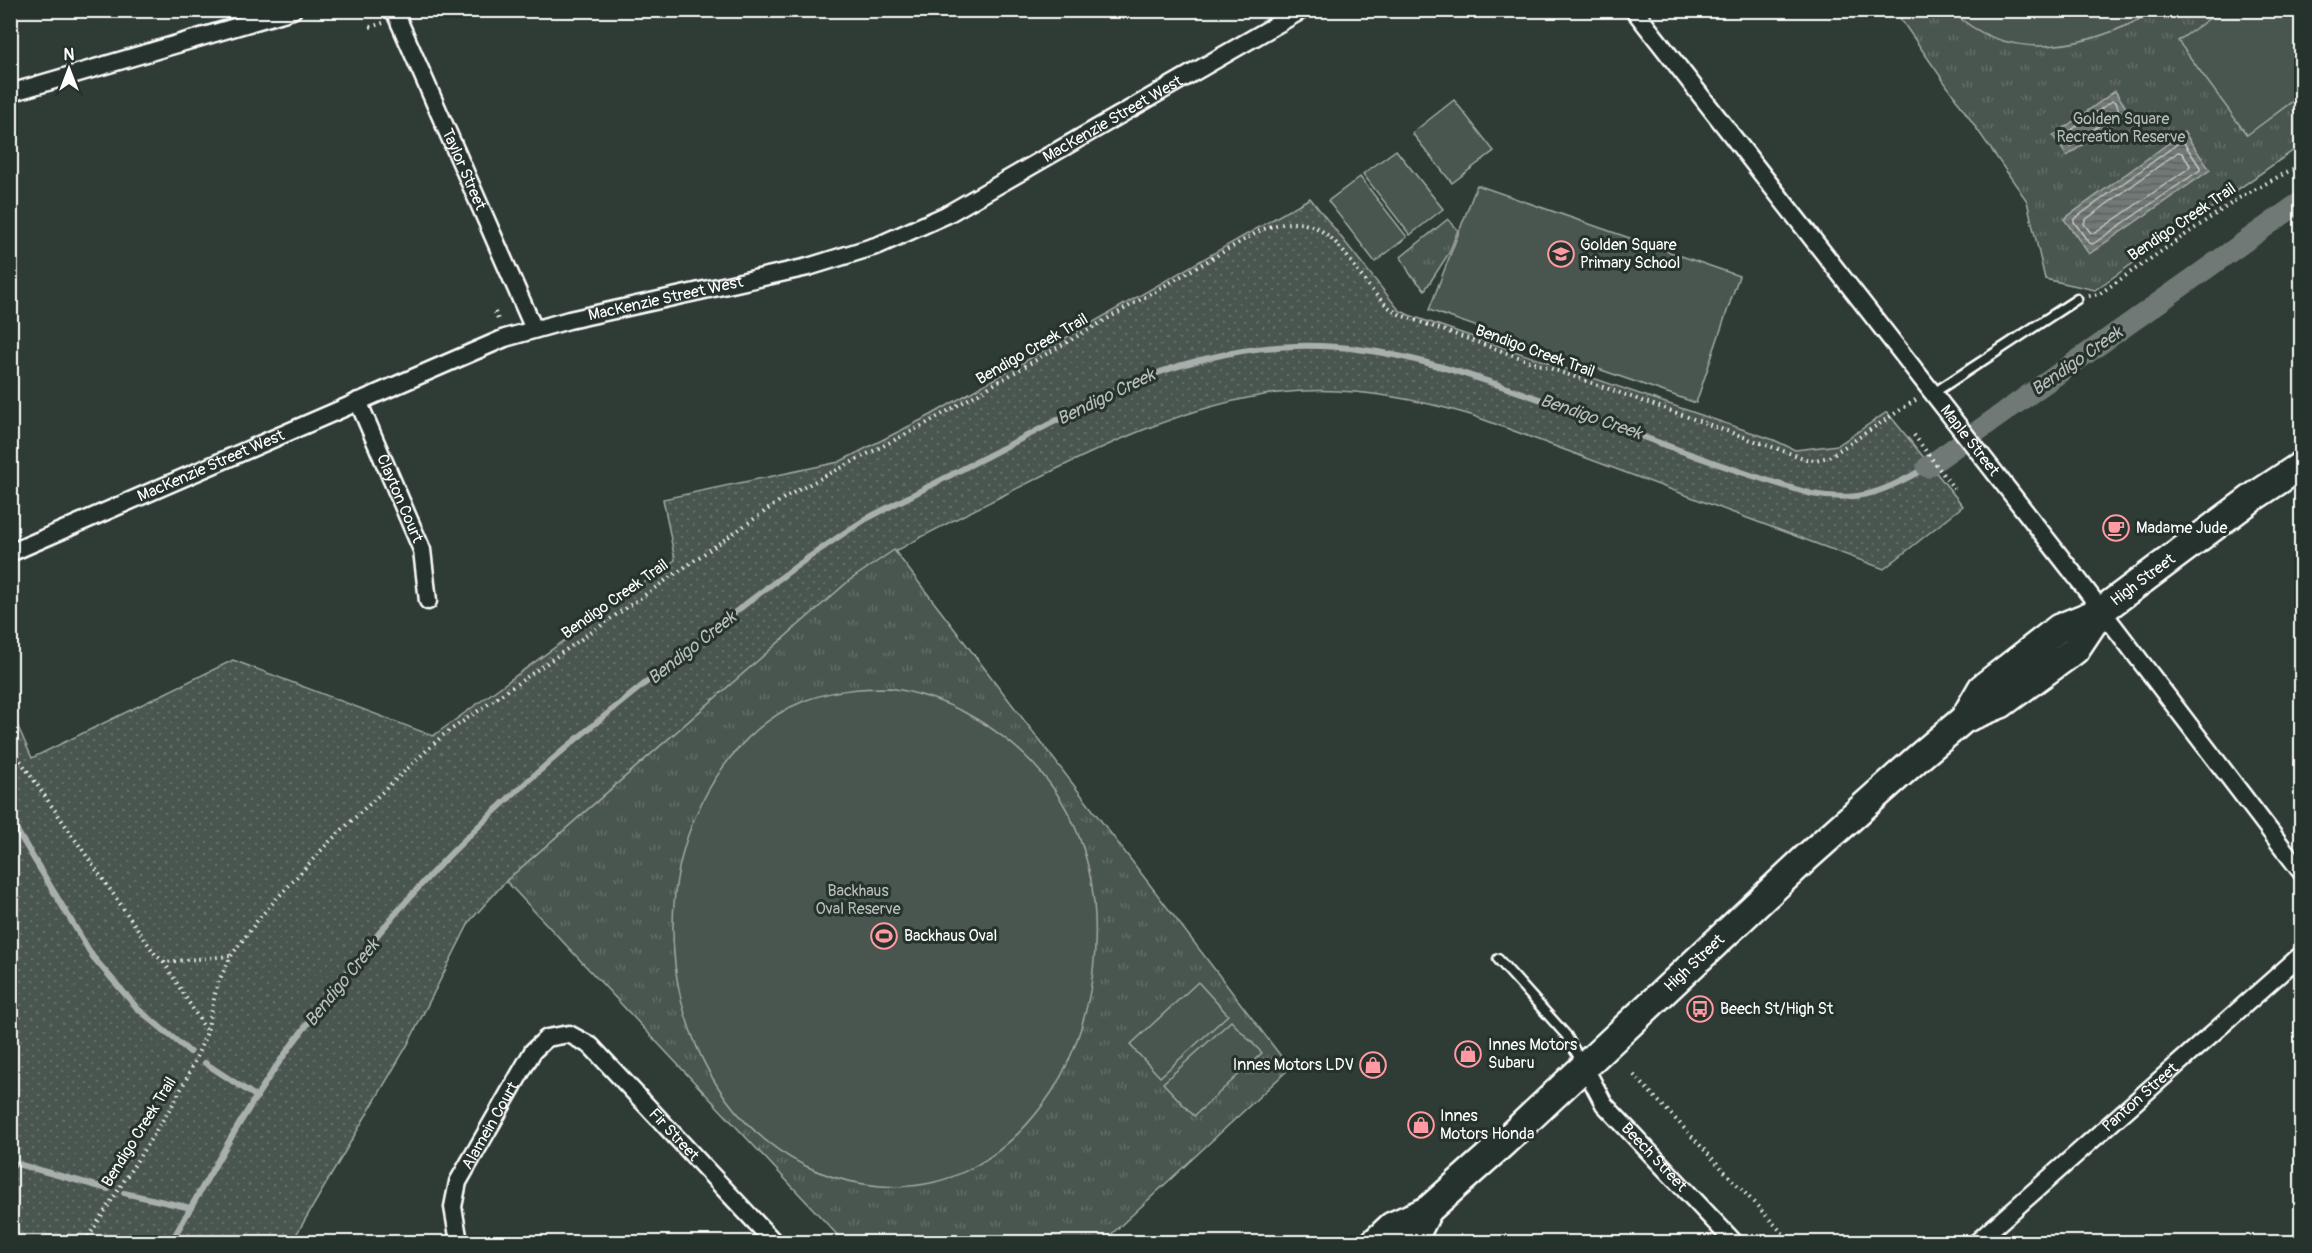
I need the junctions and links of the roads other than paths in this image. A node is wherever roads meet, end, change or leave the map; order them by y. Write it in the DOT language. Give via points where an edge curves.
graph roads {
  1 [pos="293,10"];
  2 [pos="1302,10"];
  3 [pos="1634,10"];
  4 [pos="389,17"];
  5 [pos="10,93"];
  6 [pos="2077,299"];
  7 [pos="534,329"];
  8 [pos="1932,394"];
  9 [pos="358,401"];
  10 [pos="2301,465"];
  11 [pos="10,553"];
  12 [pos="428,601"];
  13 [pos="2101,611"];
  14 [pos="2301,873"];
  15 [pos="2301,954"];
  16 [pos="1498,959"];
  17 [pos="569,1034"];
  18 [pos="1584,1066"];
  19 [pos="1428,1210"];
  20 [pos="459,1242"];
  21 [pos="774,1242"];
  22 [pos="1375,1242"];
  23 [pos="1412,1242"];
  24 [pos="1734,1242"];
  25 [pos="1977,1242"];
  1 -- 5 [label="street"];
  2 -- 7 [label="street, MacKenzie Street West" via="946,215 879,245 766,278"];
  3 -- 8 [label="street, Maple Street"];
  4 -- 7 [label="street, Taylor Street"];
  6 -- 8 [label="lane"];
  7 -- 9 [label="street, MacKenzie Street West" via="474,350"];
  8 -- 13 [label="street, Maple Street"];
  9 -- 11 [label="street, MacKenzie Street West"];
  9 -- 12 [label="street, Clayton Court" via="422,550"];
  10 -- 13 [label="highway, High Street"];
  13 -- 14 [label="street, Maple Street"];
  13 -- 18 [label="highway, High Street" via="2075,650 2001,705 1964,719 1857,811"];
  15 -- 25 [label="street, Panton Street"];
  16 -- 18 [label="lane" via="1566,1035"];
  17 -- 20 [label="street, Alamein Court" via="547,1038 533,1052 458,1182 453,1218"];
  17 -- 21 [label="street, Fir Street" via="591,1046"];
  18 -- 19 [label="highway, High Street"];
  18 -- 24 [label="street, Beech Street" via="1604,1104"];
  19 -- 22 [label="highway, High Street" via="1392,1226"];
  19 -- 23 [label="highway, High Street"];
}
